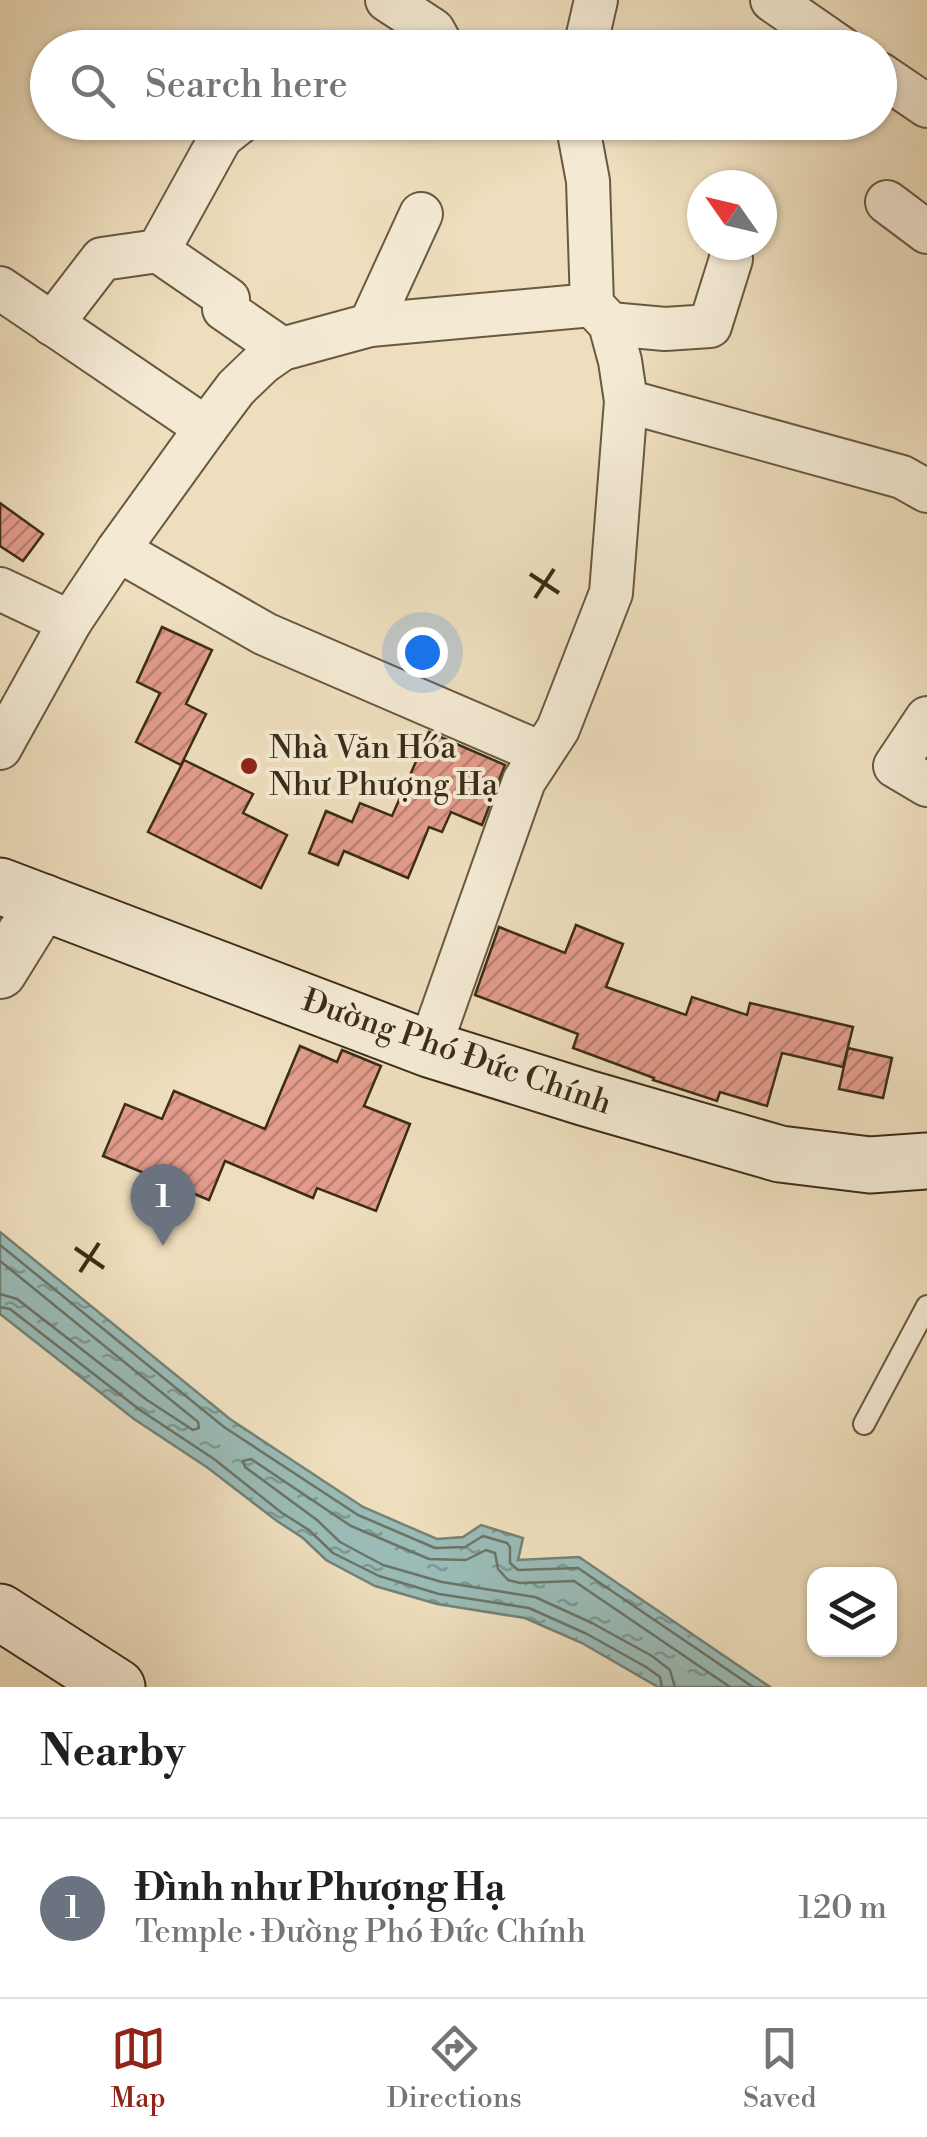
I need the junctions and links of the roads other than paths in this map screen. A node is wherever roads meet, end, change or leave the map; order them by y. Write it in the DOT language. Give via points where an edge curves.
graph roads {
  1 [pos="387,0"];
  2 [pos="596,0"];
  3 [pos="782,14"];
  4 [pos="432,30"];
  5 [pos="589,30"];
  6 [pos="810,30"];
  7 [pos="897,86"];
  8 [pos="927,106"];
  9 [pos="220,140"];
  10 [pos="580,140"];
  11 [pos="887,202"];
  12 [pos="421,214"];
  13 [pos="927,232"];
  14 [pos="158,251"];
  15 [pos="732,260"];
  16 [pos="0,288"];
  17 [pos="601,315"];
  18 [pos="52,324"];
  19 [pos="370,325"];
  20 [pos="282,349"];
  21 [pos="626,401"];
  22 [pos="206,428"];
  23 [pos="927,491"];
  24 [pos="118,550"];
  25 [pos="0,589"];
  26 [pos="70,622"];
  27 [pos="927,718"];
  28 [pos="0,748"];
  29 [pos="541,753"];
  30 [pos="927,784"];
  31 [pos="22,894"];
  32 [pos="0,972"];
  33 [pos="429,1048"];
  34 [pos="927,1161"];
  35 [pos="926,1312"];
  36 [pos="864,1424"];
  37 [pos="0,1612"];
  38 [pos="117,1687"];
  1 -- 4 [label="street"];
  2 -- 5 [label="street"];
  3 -- 6 [label="street"];
  7 -- 8 [label="street"];
  9 -- 14 [label="street"];
  10 -- 17 [label="street"];
  11 -- 13 [label="street"];
  12 -- 19 [label="street"];
  14 -- 18 [label="street" via="102,259"];
  14 -- 20 [label="street" via="228,299 224,308"];
  15 -- 17 [label="street" via="710,326 665,329"];
  16 -- 18 [label="street"];
  17 -- 19 [label="street"];
  17 -- 21 [label="street" via="620,361"];
  18 -- 22 [label="street"];
  19 -- 20 [label="street"];
  20 -- 22 [label="street" via="236,388"];
  21 -- 23 [label="street" via="902,477"];
  21 -- 29 [label="street" via="611,593 558,729"];
  22 -- 24 [label="street"];
  24 -- 26 [label="street"];
  24 -- 29 [label="street" via="265,634"];
  25 -- 26 [label="street"];
  26 -- 28 [label="street"];
  27 -- 30 [label="street" via="895,766"];
  29 -- 33 [label="street" via="524,781"];
  31 -- 32 [label="street"];
  31 -- 33 [label="main road, Đường Phó Đức Chính"];
  33 -- 34 [label="main road, Đường Phó Đức Chính" via="780,1154 870,1165"];
  35 -- 36 [label="lane"];
  37 -- 38 [label="main road"];
}
